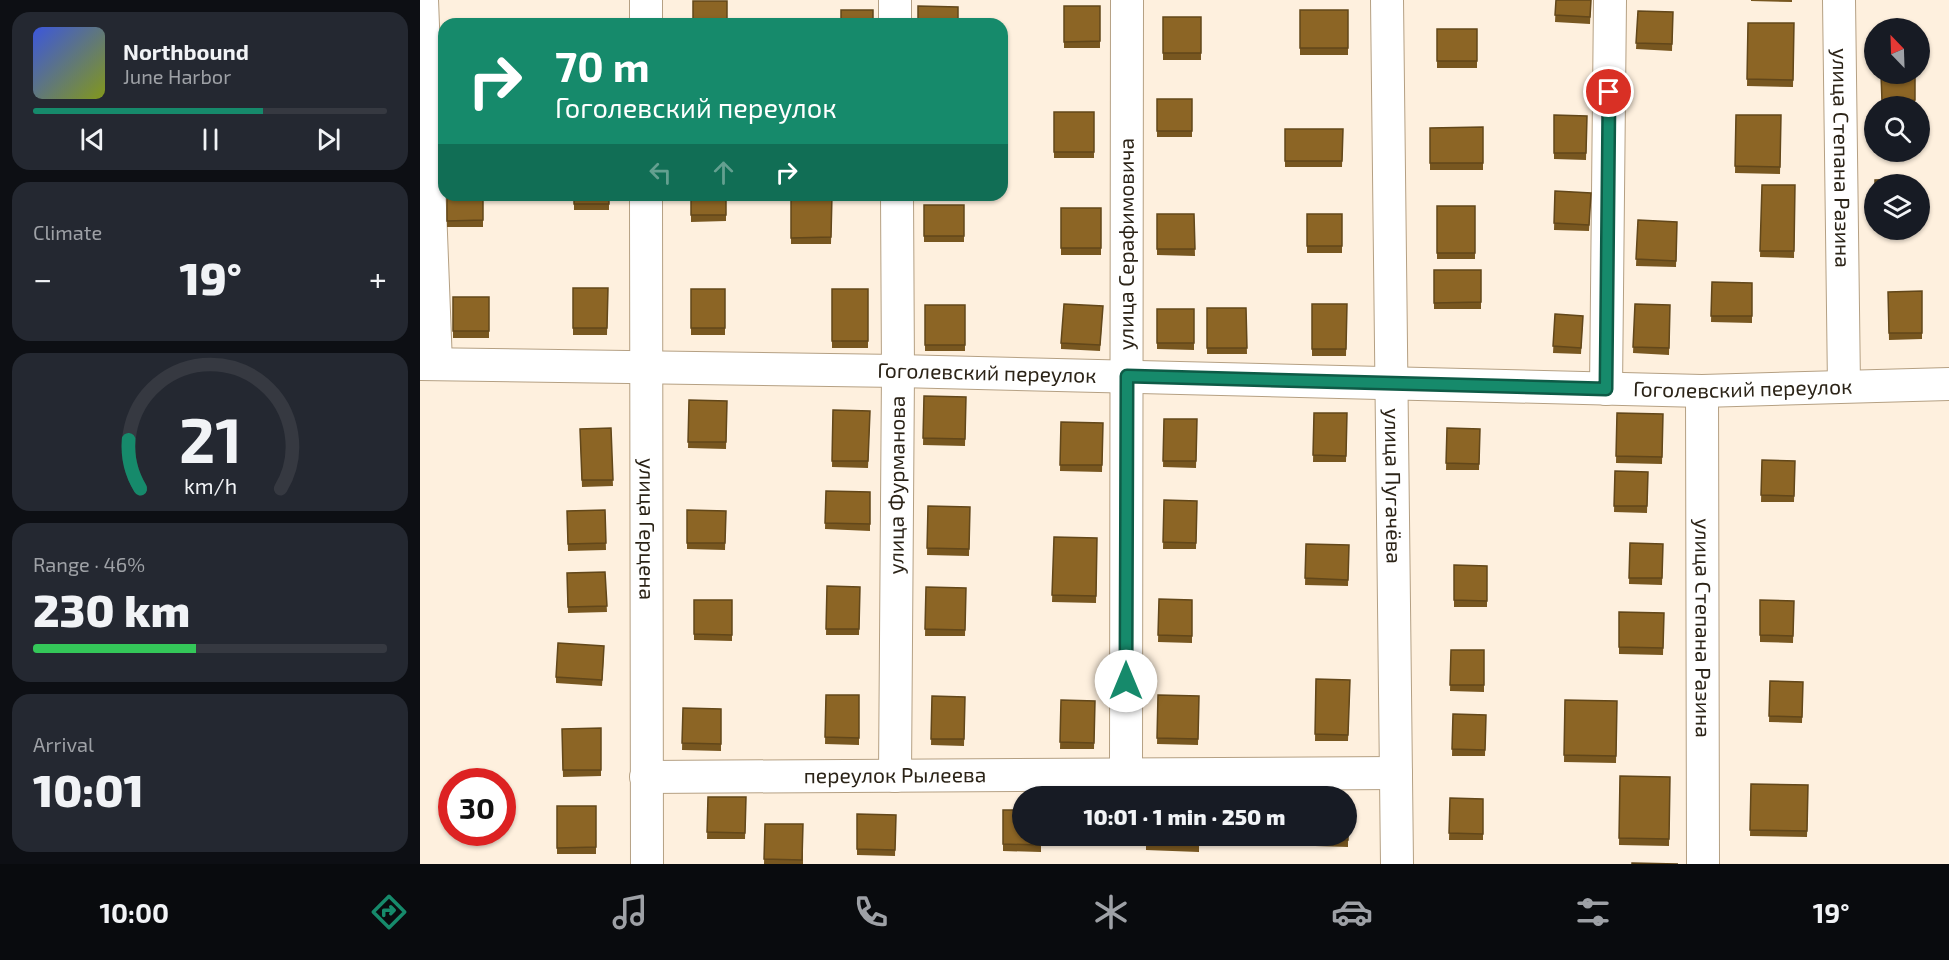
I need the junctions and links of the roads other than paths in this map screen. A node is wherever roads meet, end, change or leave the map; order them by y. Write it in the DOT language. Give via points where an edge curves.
graph roads {
  1 [pos="422,0"];
  2 [pos="646,0"];
  3 [pos="895,0"];
  4 [pos="1127,0"];
  5 [pos="1387,0"];
  6 [pos="1610,0"];
  7 [pos="1839,0"];
  8 [pos="646,18"];
  9 [pos="895,18"];
  10 [pos="646,201"];
  11 [pos="897,201"];
  12 [pos="428,364"];
  13 [pos="646,366"];
  14 [pos="898,371"];
  15 [pos="1127,376"];
  16 [pos="1392,384"];
  17 [pos="1949,384"];
  18 [pos="1844,386"];
  19 [pos="1606,389"];
  20 [pos="1702,391"];
  21 [pos="1396,773"];
  22 [pos="1126,775"];
  23 [pos="895,776"];
  24 [pos="646,777"];
  25 [pos="647,864"];
  26 [pos="1397,864"];
  27 [pos="1703,864"];
  1 -- 12 [label="street"];
  2 -- 8 [label="street"];
  3 -- 9 [label="street"];
  4 -- 15 [label="street, улица Серафимовича"];
  5 -- 16 [label="street, улица Пугачёва"];
  6 -- 19 [label="street"];
  7 -- 18 [label="street, улица Степана Разина"];
  10 -- 13 [label="street, улица Герцена"];
  11 -- 14 [label="street, улица Фурманова"];
  12 -- 13 [label="street, Гоголевский переулок"];
  13 -- 14 [label="street, Гоголевский переулок"];
  13 -- 24 [label="street, улица Герцена"];
  14 -- 15 [label="street, Гоголевский переулок"];
  14 -- 23 [label="street, улица Фурманова"];
  15 -- 16 [label="street, Гоголевский переулок"];
  15 -- 22 [label="street, улица Серафимовича"];
  16 -- 19 [label="street, Гоголевский переулок"];
  16 -- 21 [label="street, улица Пугачёва"];
  17 -- 18 [label="street, Гоголевский переулок"];
  18 -- 20 [label="street, Гоголевский переулок"];
  19 -- 20 [label="street, Гоголевский переулок"];
  20 -- 27 [label="street, улица Степана Разина"];
  21 -- 22 [label="street, переулок Рылеева"];
  21 -- 26 [label="street, улица Пугачёва"];
  22 -- 23 [label="street, переулок Рылеева"];
  23 -- 24 [label="street, переулок Рылеева"];
  24 -- 25 [label="street, улица Герцена"];
}
